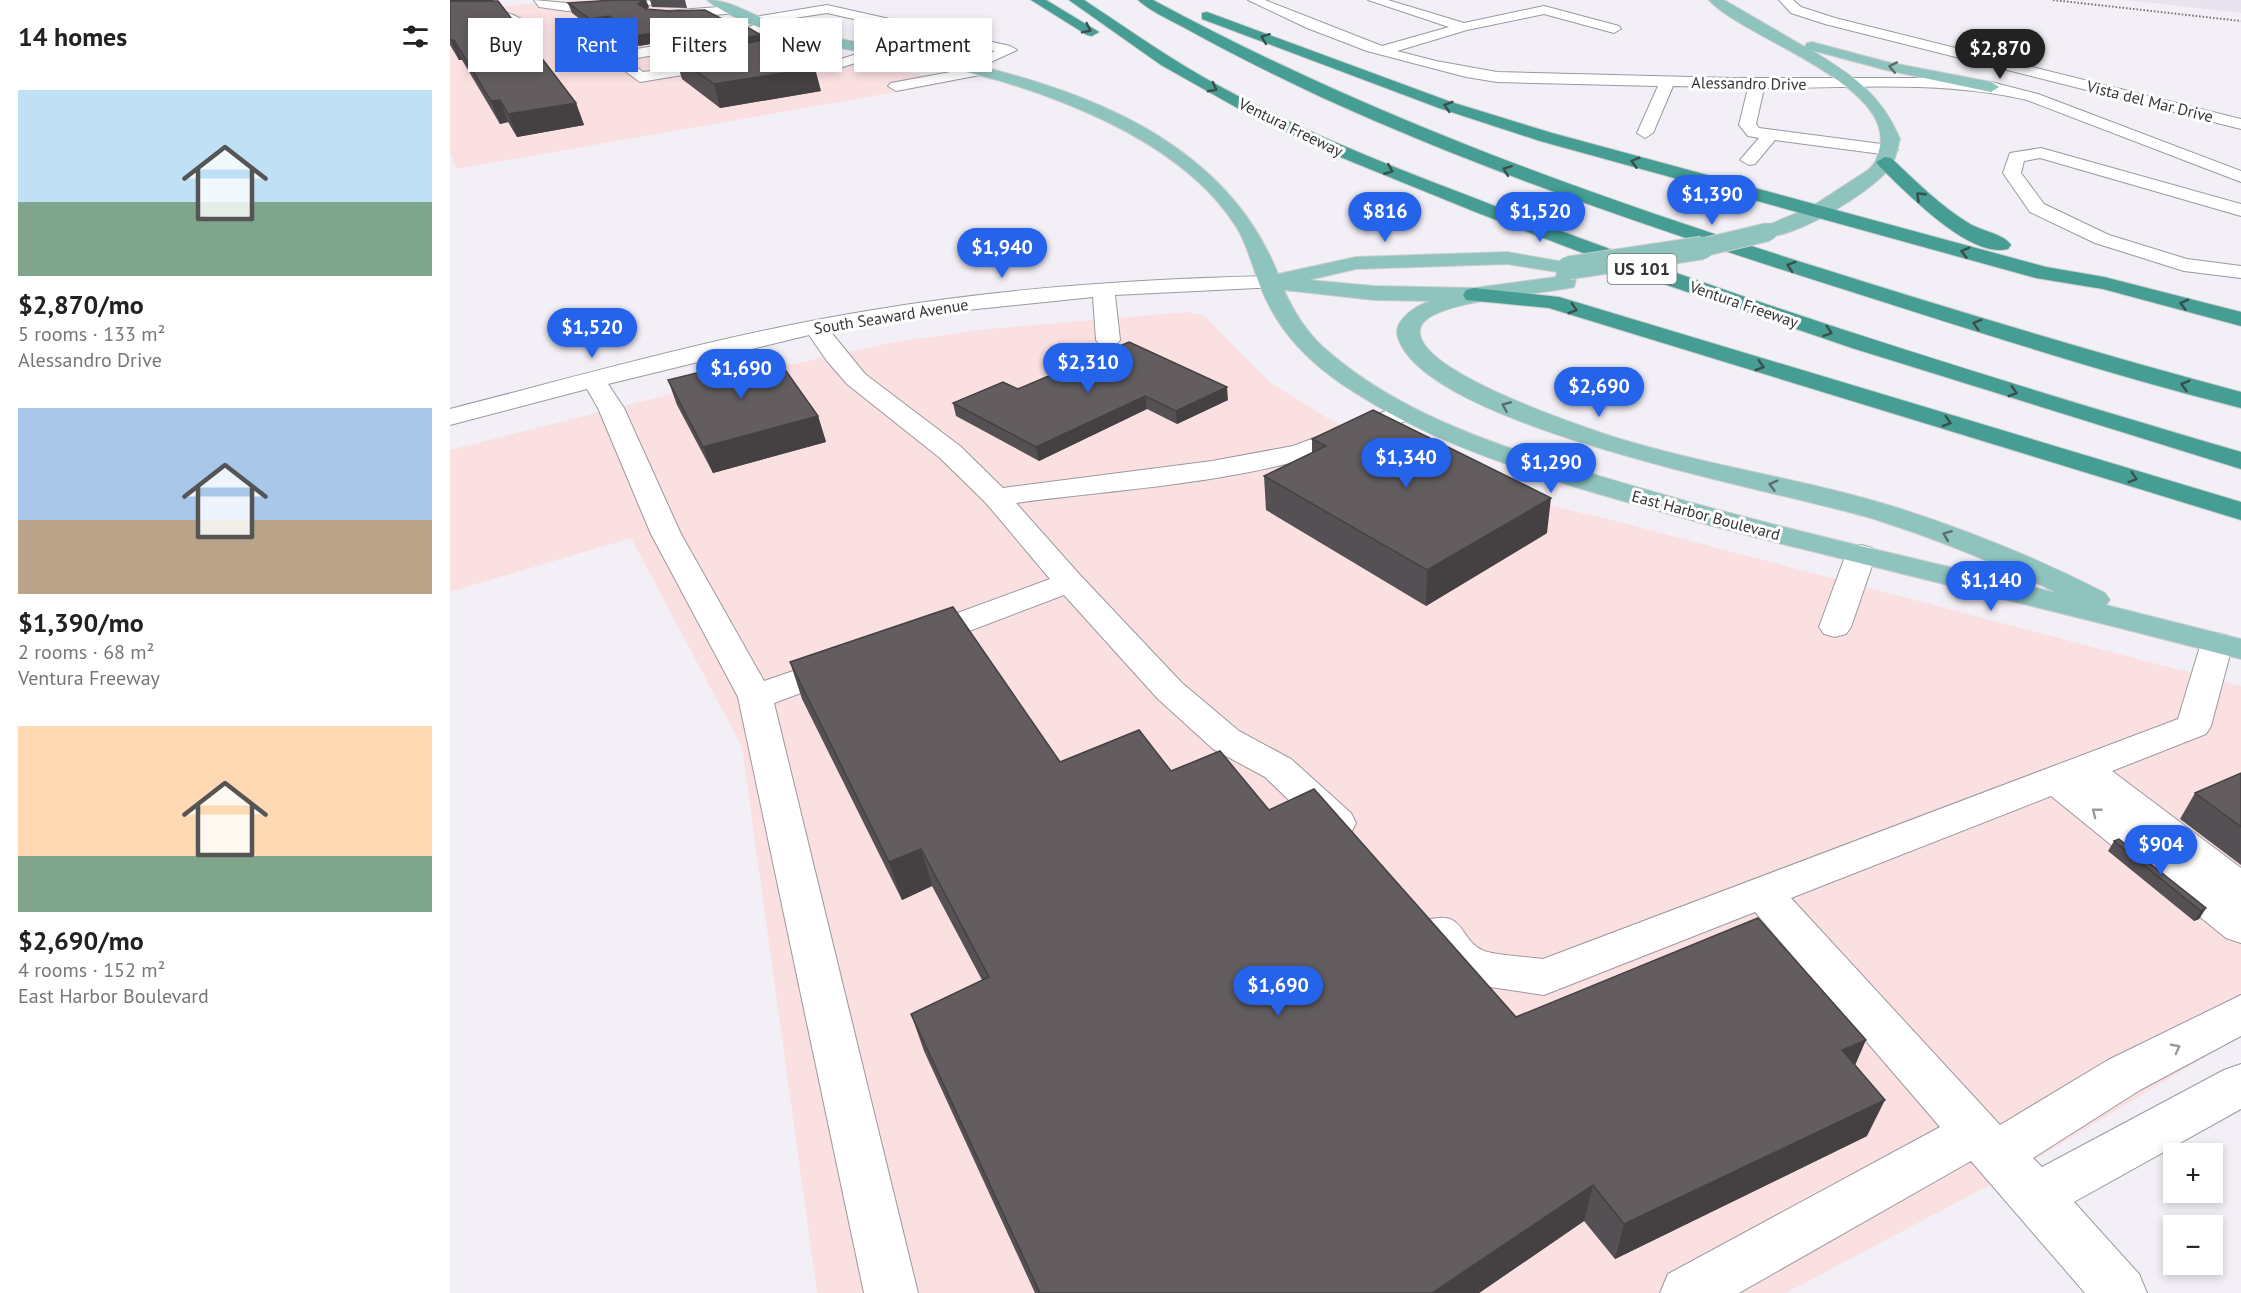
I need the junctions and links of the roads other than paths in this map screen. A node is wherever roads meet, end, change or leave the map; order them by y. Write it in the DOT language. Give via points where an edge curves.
graph roads {
  1 [pos="494,0"];
  2 [pos="540,0"];
  3 [pos="661,0"];
  4 [pos="833,0"];
  5 [pos="1037,0"];
  6 [pos="1075,0"];
  7 [pos="1144,0"];
  8 [pos="1156,0"];
  9 [pos="1254,0"];
  10 [pos="1374,0"];
  11 [pos="1715,0"];
  12 [pos="1785,0"];
  13 [pos="722,3"];
  14 [pos="643,8"];
  15 [pos="818,9"];
  16 [pos="452,10"];
  17 [pos="513,18"];
  18 [pos="785,18"];
  19 [pos="860,18"];
  20 [pos="760,20"];
  21 [pos="1464,27"];
  22 [pos="1756,27"];
  23 [pos="1614,29"];
  24 [pos="1980,43"];
  25 [pos="992,46"];
  26 [pos="1934,47"];
  27 [pos="650,50"];
  28 [pos="1385,50"];
  29 [pos="854,59"];
  30 [pos="992,59"];
  31 [pos="843,63"];
  32 [pos="2086,68"];
  33 [pos="650,69"];
  34 [pos="1180,71"];
  35 [pos="959,72"];
  36 [pos="982,72"];
  37 [pos="2053,76"];
  38 [pos="1668,81"];
  39 [pos="1852,84"];
  40 [pos="896,86"];
  41 [pos="1991,87"];
  42 [pos="1758,95"];
  43 [pos="1848,106"];
  44 [pos="1877,107"];
  45 [pos="2241,124"];
  46 [pos="2110,127"];
  47 [pos="2080,131"];
  48 [pos="1645,133"];
  49 [pos="1770,135"];
  50 [pos="1887,156"];
  51 [pos="1749,160"];
  52 [pos="2241,177"];
  53 [pos="2241,210"];
  54 [pos="1822,212"];
  55 [pos="2241,272"];
  56 [pos="1567,275"];
  57 [pos="1269,282"];
  58 [pos="2104,283"];
  59 [pos="1103,290"];
  60 [pos="1474,295"];
  61 [pos="2241,319"];
  62 [pos="815,327"];
  63 [pos="1108,340"];
  64 [pos="594,381"];
  65 [pos="2241,400"];
  66 [pos="1403,413"];
  67 [pos="450,417"];
  68 [pos="2241,461"];
  69 [pos="996,497"];
  70 [pos="2241,511"];
  71 [pos="1861,555"];
  72 [pos="1069,582"];
  73 [pos="2134,621"];
  74 [pos="1835,627"];
  75 [pos="896,646"];
  76 [pos="2229,646"];
  77 [pos="864,657"];
  78 [pos="755,697"];
  79 [pos="2069,773"];
  80 [pos="1360,847"];
  81 [pos="2241,890"];
  82 [pos="1763,894"];
  83 [pos="1420,911"];
  84 [pos="2241,926"];
  85 [pos="2241,1014"];
  86 [pos="2241,1085"];
  87 [pos="1986,1144"];
  88 [pos="2036,1196"];
  89 [pos="891,1293"];
  90 [pos="1688,1293"];
  91 [pos="2120,1293"];
  1 -- 16 [label="street"];
  2 -- 14 [label="street" via="543,4 567,7"];
  3 -- 14 [label="street"];
  4 -- 15 [label="street"];
  5 -- 34 [label="highway, one-way" via="1084,28"];
  6 -- 34 [label="highway, Ventura Freeway / US 101"];
  65 -- 7 [label="highway, US 101, one-way" via="1886,296 1524,176 1312,89"];
  54 -- 8 [label="highway, one-way" via="1456,109"];
  9 -- 28 [label="street, Alessandro Drive" via="1306,24"];
  10 -- 21 [label="street"];
  11 -- 22 [label="main road"];
  12 -- 26 [label="street, Vista del Mar Drive" via="1804,14"];
  13 -- 14 [label="street" via="697,14"];
  13 -- 20 [label="main road, East Harbor Boulevard"];
  15 -- 18 [label="street"];
  15 -- 19 [label="street"];
  16 -- 17 [label="street" via="492,12"];
  21 -- 23 [label="street" via="1544,10"];
  21 -- 28 [label="street"];
  22 -- 39 [label="main road"];
  41 -- 22 [label="main road, one-way" via="1848,56"];
  24 -- 26 [label="street" via="1963,41"];
  25 -- 30 [label="street" via="1010,50"];
  26 -- 37 [label="street, Vista del Mar Drive"];
  27 -- 33 [label="street" via="638,52 635,58"];
  28 -- 38 [label="street, Alessandro Drive" via="1464,73 1497,77"];
  29 -- 31 [label="street"];
  32 -- 37 [label="street"];
  34 -- 68 [label="highway, Ventura Freeway / US 101, one-way" via="1353,156 1577,246 1956,375"];
  35 -- 40 [label="street"];
  36 -- 57 [label="main road, East Harbor Boulevard" via="1082,104 1165,147 1191,166 1231,206 1257,248"];
  37 -- 45 [label="street, Vista del Mar Drive"];
  38 -- 42 [label="street, Alessandro Drive"];
  38 -- 48 [label="street"];
  39 -- 41 [label="street, Alessandro Drive"];
  39 -- 42 [label="street, Alessandro Drive"];
  39 -- 44 [label="main road"];
  41 -- 46 [label="street, Alessandro Drive"];
  42 -- 49 [label="street" via="1747,125 1754,132"];
  43 -- 44 [label="street"];
  44 -- 50 [label="main road" via="1890,135"];
  46 -- 47 [label="street"];
  46 -- 52 [label="street, Alessandro Drive"];
  49 -- 50 [label="street"];
  49 -- 51 [label="street"];
  50 -- 54 [label="main road, South Seaward Avenue" via="1851,193"];
  58 -- 50 [label="highway, one-way" via="1972,234 1938,213"];
  53 -- 55 [label="street" via="2047,145 2016,157 2012,173 2037,208 2112,243 2184,265"];
  54 -- 56 [label="main road, South Seaward Avenue, bridge" via="1783,227 1693,250"];
  58 -- 54 [label="highway, one-way" via="2044,273"];
  56 -- 57 [label="main road, South Seaward Avenue" via="1507,258 1356,263"];
  56 -- 60 [label="main road, South Seaward Avenue"];
  57 -- 59 [label="street, South Seaward Avenue"];
  57 -- 60 [label="main road, South Seaward Avenue" via="1374,293"];
  57 -- 66 [label="main road, East Harbor Boulevard" via="1294,329 1313,350 1336,370"];
  61 -- 58 [label="highway, one-way"];
  59 -- 62 [label="street, South Seaward Avenue" via="985,301"];
  59 -- 63 [label="street"];
  60 -- 70 [label="highway, one-way" via="1551,303"];
  73 -- 60 [label="main road, one-way" via="2044,573 1914,523 1597,440 1503,405 1434,370 1414,351 1407,335 1411,322 1421,313"];
  62 -- 64 [label="street, South Seaward Avenue"];
  62 -- 69 [label="street" via="856,379 950,452"];
  64 -- 67 [label="street, South Seaward Avenue"];
  64 -- 78 [label="street" via="666,534"];
  66 -- 69 [label="street" via="1298,453 1212,469"];
  66 -- 71 [label="main road, East Harbor Boulevard" via="1507,456 1652,502"];
  69 -- 72 [label="street"];
  71 -- 73 [label="main road, East Harbor Boulevard"];
  71 -- 74 [label="street"];
  72 -- 75 [label="street"];
  72 -- 80 [label="street" via="1170,691 1226,740 1278,768"];
  73 -- 76 [label="main road, East Harbor Boulevard"];
  76 -- 79 [label="street" via="2193,726"];
  77 -- 78 [label="street"];
  78 -- 89 [label="street"];
  79 -- 81 [label="street"];
  79 -- 82 [label="street"];
  84 -- 79 [label="street, one-way"];
  82 -- 83 [label="street" via="1544,977 1470,966"];
  82 -- 87 [label="street"];
  87 -- 85 [label="street, one-way"];
  86 -- 88 [label="street"];
  87 -- 88 [label="street"];
  87 -- 90 [label="street"];
  88 -- 91 [label="street"];
}
